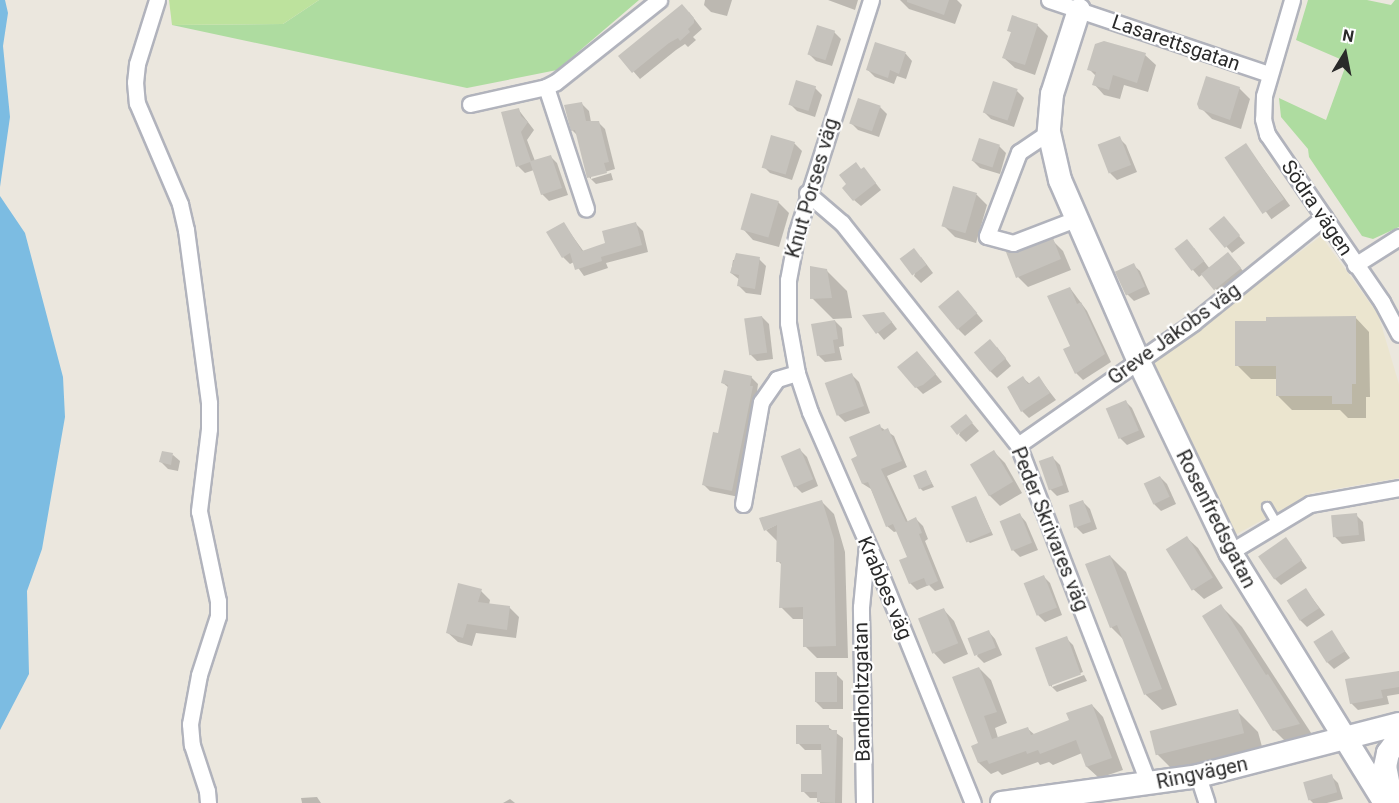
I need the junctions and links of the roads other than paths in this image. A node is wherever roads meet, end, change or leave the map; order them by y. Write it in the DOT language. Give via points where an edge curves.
graph roads {
  1 [pos="157,0"];
  2 [pos="659,0"];
  3 [pos="871,0"];
  4 [pos="1049,0"];
  5 [pos="1292,0"];
  6 [pos="1080,5"];
  7 [pos="1269,74"];
  8 [pos="546,87"];
  9 [pos="470,104"];
  10 [pos="1049,132"];
  11 [pos="807,193"];
  12 [pos="586,209"];
  13 [pos="1324,217"];
  14 [pos="1076,219"];
  15 [pos="1399,237"];
  16 [pos="1355,265"];
  17 [pos="1399,334"];
  18 [pos="1139,362"];
  19 [pos="797,373"];
  20 [pos="1018,445"];
  21 [pos="1399,488"];
  22 [pos="743,504"];
  23 [pos="1267,507"];
  24 [pos="1277,524"];
  25 [pos="867,545"];
  26 [pos="1230,552"];
  27 [pos="1399,724"];
  28 [pos="1345,737"];
  29 [pos="1399,738"];
  30 [pos="1198,776"];
  31 [pos="1149,785"];
  32 [pos="208,803"];
  33 [pos="864,803"];
  34 [pos="973,803"];
  35 [pos="1002,803"];
  36 [pos="1207,803"];
  37 [pos="1385,803"];
  38 [pos="1393,803"];
  1 -- 32 [label="street" via="135,82 137,103 180,204 186,230 209,403 199,511 218,616 199,675 190,724"];
  2 -- 8 [label="street" via="568,75"];
  3 -- 11 [label="street, Knut Porses väg"];
  4 -- 6 [label="street, Lasarettsgatan"];
  5 -- 7 [label="street, Södra vägen"];
  6 -- 7 [label="street, Lasarettsgatan"];
  6 -- 10 [label="street, Rosenfredsgatan" via="1052,94"];
  7 -- 13 [label="street, Södra vägen" via="1263,119 1267,134"];
  8 -- 9 [label="street"];
  8 -- 12 [label="street"];
  10 -- 14 [label="street, Rosenfredsgatan" via="1060,180"];
  10 -- 14 [label="street" via="1018,152 987,236 1013,243"];
  11 -- 19 [label="street, Knut Porses väg" via="788,280 788,323"];
  11 -- 20 [label="street, Peder Skrivares väg" via="842,222"];
  13 -- 16 [label="street, Södra vägen"];
  13 -- 18 [label="street, Greve Jakobs väg"];
  14 -- 18 [label="street, Rosenfredsgatan"];
  15 -- 16 [label="street"];
  16 -- 17 [label="street, Södra vägen"];
  18 -- 20 [label="street, Greve Jakobs väg"];
  18 -- 26 [label="street, Rosenfredsgatan"];
  19 -- 22 [label="street" via="777,379 761,402"];
  19 -- 25 [label="street, Krabbes väg"];
  20 -- 31 [label="street, Peder Skrivares väg"];
  21 -- 24 [label="street" via="1310,504"];
  23 -- 24 [label="lane"];
  24 -- 26 [label="street"];
  25 -- 33 [label="street, Bandholtzgatan" via="861,607"];
  25 -- 34 [label="street, Krabbes väg"];
  26 -- 28 [label="street, Rosenfredsgatan"];
  27 -- 28 [label="street, Ringvägen"];
  28 -- 30 [label="street, Ringvägen"];
  28 -- 37 [label="street, Rosenfredsgatan"];
  29 -- 38 [label="street" via="1388,753 1385,767"];
  30 -- 31 [label="street, Ringvägen"];
  30 -- 36 [label="street"];
  31 -- 35 [label="street, Ringvägen"];
}
